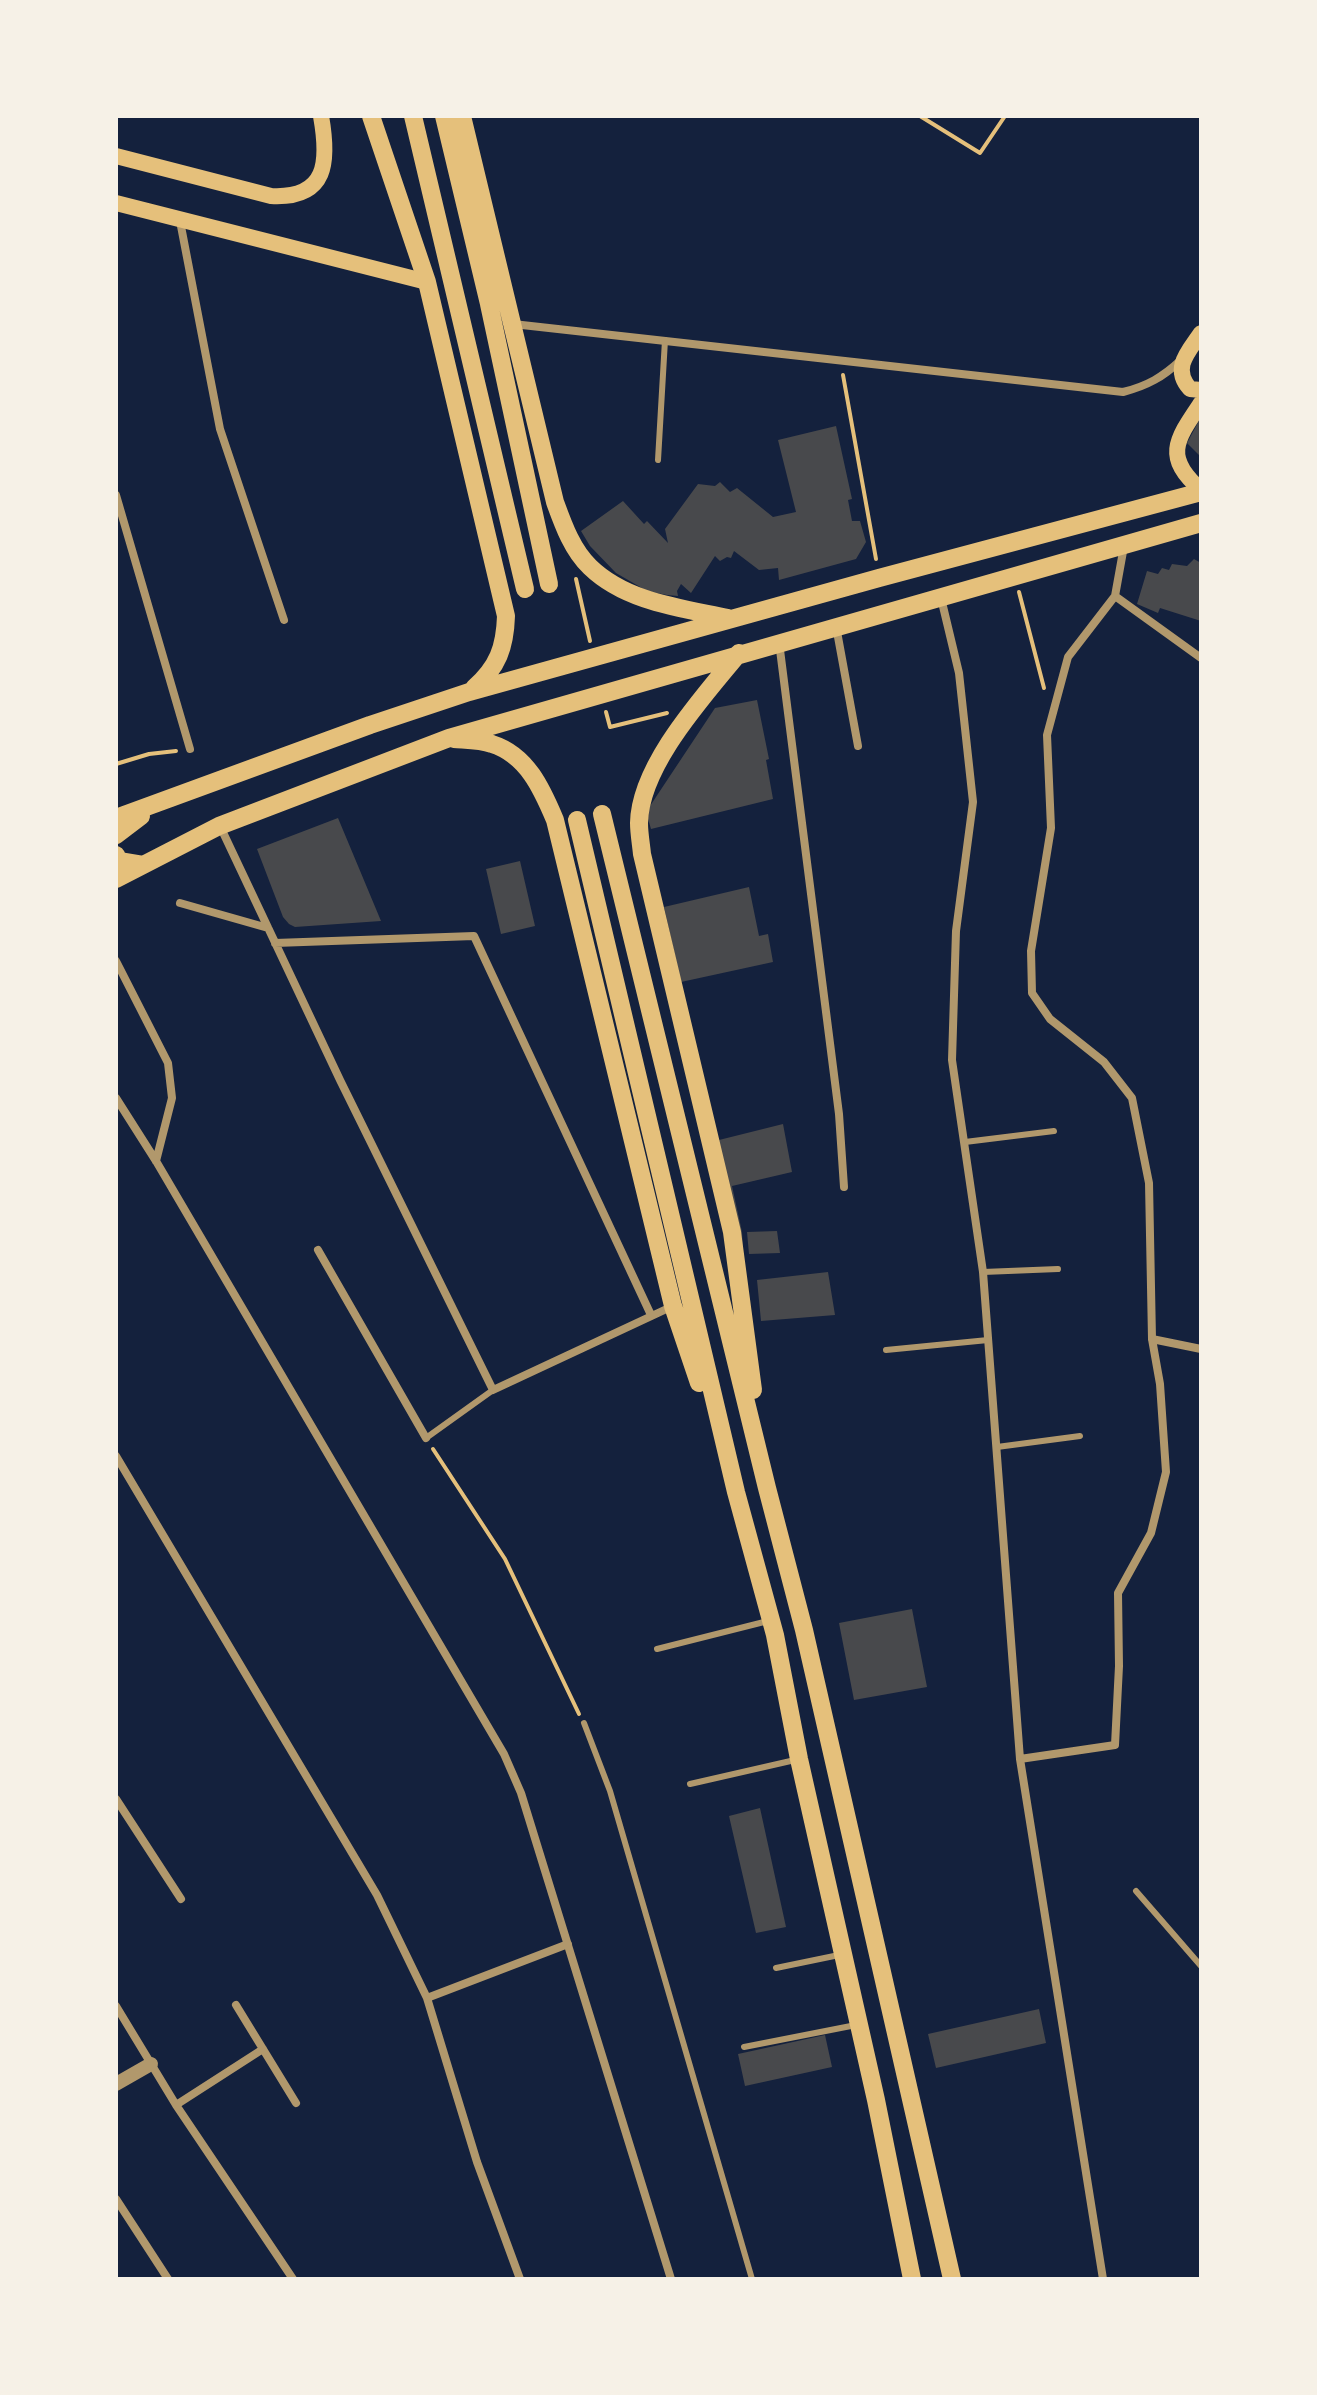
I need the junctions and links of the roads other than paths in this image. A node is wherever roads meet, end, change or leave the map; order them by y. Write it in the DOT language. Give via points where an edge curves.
graph roads {
  1 [pos="321,116"];
  2 [pos="371,116"];
  3 [pos="413,116"];
  4 [pos="444,116"];
  5 [pos="462,116"];
  6 [pos="116,156"];
  7 [pos="116,203"];
  8 [pos="180,221"];
  9 [pos="427,282"];
  10 [pos="513,324"];
  11 [pos="1201,333"];
  12 [pos="665,340"];
  13 [pos="1182,360"];
  14 [pos="1201,390"];
  15 [pos="1201,403"];
  16 [pos="658,460"];
  17 [pos="1201,491"];
  18 [pos="116,495"];
  19 [pos="1201,523"];
  20 [pos="1124,545"];
  21 [pos="549,584"];
  22 [pos="525,589"];
  23 [pos="941,596"];
  24 [pos="1115,596"];
  25 [pos="730,619"];
  26 [pos="284,620"];
  27 [pos="836,625"];
  28 [pos="778,642"];
  29 [pos="739,653"];
  30 [pos="1201,658"];
  31 [pos="469,692"];
  32 [pos="449,738"];
  33 [pos="858,746"];
  34 [pos="190,749"];
  35 [pos="178,795"];
  36 [pos="602,814"];
  37 [pos="116,818"];
  38 [pos="577,820"];
  39 [pos="219,826"];
  40 [pos="116,835"];
  41 [pos="116,855"];
  42 [pos="143,865"];
  43 [pos="116,879"];
  44 [pos="180,903"];
  45 [pos="268,928"];
  46 [pos="275,943"];
  47 [pos="116,961"];
  48 [pos="116,1098"];
  49 [pos="1054,1131"];
  50 [pos="965,1142"];
  51 [pos="156,1161"];
  52 [pos="844,1187"];
  53 [pos="318,1250"];
  54 [pos="1058,1269"];
  55 [pos="983,1272"];
  56 [pos="673,1306"];
  57 [pos="651,1315"];
  58 [pos="1152,1339"];
  59 [pos="988,1340"];
  60 [pos="1201,1349"];
  61 [pos="886,1350"];
  62 [pos="493,1390"];
  63 [pos="1080,1436"];
  64 [pos="426,1438"];
  65 [pos="997,1447"];
  66 [pos="116,1456"];
  67 [pos="767,1488"];
  68 [pos="736,1492"];
  69 [pos="772,1620"];
  70 [pos="657,1649"];
  71 [pos="584,1723"];
  72 [pos="799,1759"];
  73 [pos="1020,1759"];
  74 [pos="690,1784"];
  75 [pos="116,1799"];
  76 [pos="1136,1891"];
  77 [pos="181,1899"];
  78 [pos="568,1944"];
  79 [pos="842,1954"];
  80 [pos="1201,1966"];
  81 [pos="776,1968"];
  82 [pos="427,1998"];
  83 [pos="236,2005"];
  84 [pos="116,2006"];
  85 [pos="859,2024"];
  86 [pos="744,2047"];
  87 [pos="263,2049"];
  88 [pos="151,2064"];
  89 [pos="116,2084"];
  90 [pos="296,2103"];
  91 [pos="176,2105"];
  92 [pos="116,2199"];
  93 [pos="168,2279"];
  94 [pos="293,2279"];
  95 [pos="520,2279"];
  96 [pos="671,2279"];
  97 [pos="752,2279"];
  98 [pos="912,2279"];
  99 [pos="952,2279"];
  100 [pos="1103,2279"];
  1 -- 6 [label="main road" via="325,164 317,180 288,197"];
  2 -- 9 [label="main road"];
  3 -- 22 [label="main road"];
  4 -- 21 [label="main road"];
  5 -- 10 [label="main road"];
  7 -- 8 [label="main road"];
  8 -- 9 [label="main road"];
  8 -- 26 [label="street" via="220,429"];
  9 -- 31 [label="main road" via="506,616 499,659"];
  10 -- 12 [label="street"];
  10 -- 25 [label="main road" via="555,502 566,532 589,566 644,598"];
  11 -- 13 [label="main road"];
  12 -- 13 [label="street" via="1123,392 1164,377"];
  12 -- 16 [label="lane"];
  13 -- 14 [label="main road" via="1184,383"];
  15 -- 17 [label="main road" via="1178,443 1177,464"];
  17 -- 25 [label="main road"];
  18 -- 34 [label="street"];
  19 -- 20 [label="main road"];
  20 -- 23 [label="main road"];
  20 -- 24 [label="street"];
  23 -- 27 [label="main road"];
  23 -- 50 [label="street" via="959,673 973,802 956,931 952,1060"];
  24 -- 30 [label="street"];
  24 -- 58 [label="street" via="1068,657 1047,735 1051,828 1031,951 1032,993 1050,1019 1104,1062 1132,1098 1149,1183"];
  25 -- 31 [label="main road"];
  27 -- 28 [label="main road"];
  27 -- 33 [label="street"];
  28 -- 29 [label="main road"];
  28 -- 52 [label="street"];
  29 -- 32 [label="main road"];
  29 -- 67 [label="main road" via="658,761 639,821 642,854 732,1232"];
  31 -- 35 [label="main road"];
  32 -- 39 [label="main road"];
  32 -- 56 [label="main road" via="492,743 514,755 542,789 555,820"];
  35 -- 37 [label="main road"];
  35 -- 40 [label="main road"];
  36 -- 67 [label="main road"];
  38 -- 68 [label="main road"];
  39 -- 42 [label="main road"];
  39 -- 45 [label="street"];
  41 -- 42 [label="main road" via="119,861"];
  42 -- 43 [label="main road"];
  44 -- 45 [label="street"];
  45 -- 46 [label="street"];
  46 -- 57 [label="street" via="474,936"];
  46 -- 62 [label="street"];
  47 -- 51 [label="street" via="168,1063 172,1098"];
  48 -- 51 [label="street"];
  49 -- 50 [label="lane"];
  50 -- 55 [label="street"];
  51 -- 78 [label="street" via="504,1754"];
  53 -- 64 [label="street"];
  54 -- 55 [label="lane"];
  55 -- 59 [label="street"];
  56 -- 57 [label="street"];
  56 -- 68 [label="main road"];
  57 -- 62 [label="street"];
  58 -- 60 [label="street"];
  58 -- 73 [label="street" via="1166,1472 1151,1533 1118,1593 1115,1745"];
  59 -- 61 [label="lane"];
  59 -- 65 [label="street"];
  62 -- 64 [label="lane"];
  63 -- 65 [label="lane"];
  65 -- 73 [label="street"];
  66 -- 82 [label="street" via="377,1895"];
  67 -- 99 [label="main road"];
  68 -- 69 [label="main road"];
  69 -- 70 [label="lane"];
  69 -- 72 [label="main road"];
  71 -- 97 [label="lane" via="610,1791"];
  72 -- 74 [label="lane"];
  72 -- 79 [label="main road"];
  73 -- 100 [label="street"];
  75 -- 77 [label="street"];
  76 -- 80 [label="lane"];
  78 -- 82 [label="street"];
  78 -- 96 [label="street"];
  79 -- 81 [label="lane"];
  79 -- 85 [label="main road"];
  82 -- 95 [label="street" via="477,2162"];
  83 -- 87 [label="street"];
  84 -- 88 [label="street"];
  85 -- 86 [label="lane"];
  85 -- 98 [label="main road"];
  87 -- 90 [label="street"];
  87 -- 91 [label="street"];
  88 -- 89 [label="street"];
  88 -- 91 [label="street"];
  91 -- 94 [label="street"];
  92 -- 93 [label="street"];
}
